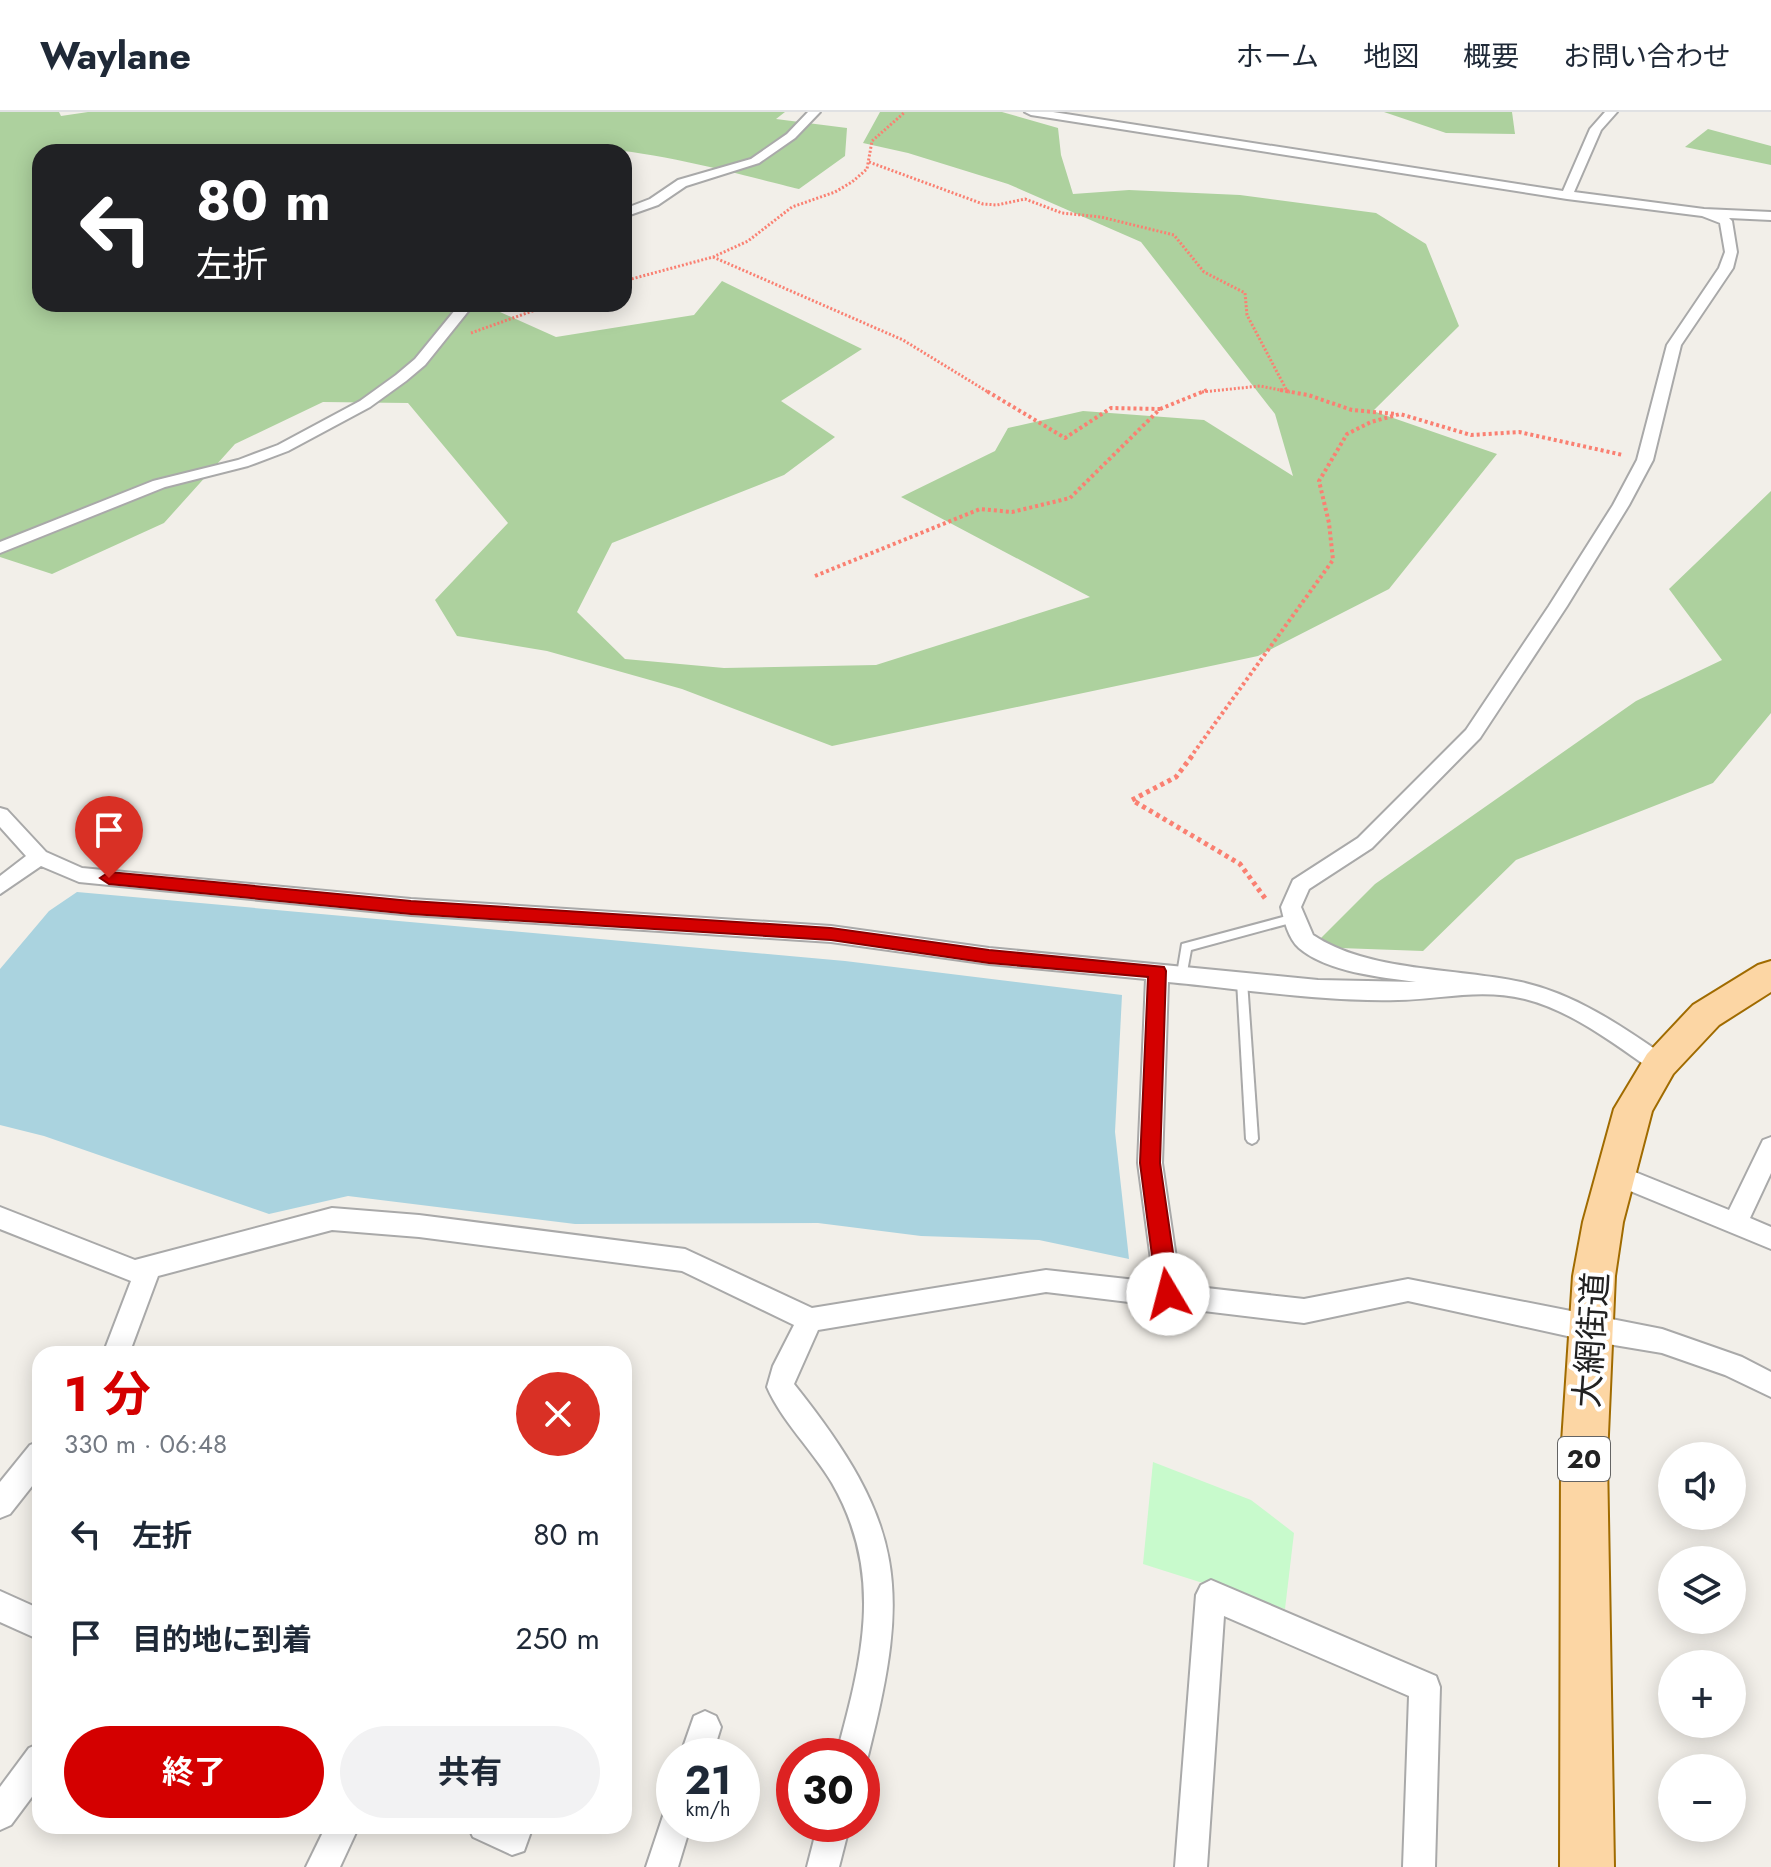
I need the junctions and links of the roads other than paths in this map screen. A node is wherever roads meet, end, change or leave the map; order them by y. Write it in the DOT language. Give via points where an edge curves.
graph roads {
  1 [pos="814,112"];
  2 [pos="1031,112"];
  3 [pos="1611,112"];
  4 [pos="1567,195"];
  5 [pos="632,210"];
  6 [pos="1704,213"];
  7 [pos="1771,216"];
  8 [pos="460,312"];
  9 [pos="0,548"];
  10 [pos="0,815"];
  11 [pos="39,857"];
  12 [pos="0,887"];
  13 [pos="1288,919"];
  14 [pos="1157,971"];
  15 [pos="1182,974"];
  16 [pos="1771,974"];
  17 [pos="1242,981"];
  18 [pos="1483,984"];
  19 [pos="1660,1064"];
  20 [pos="1252,1139"];
  21 [pos="1771,1147"];
  22 [pos="1615,1174"];
  23 [pos="0,1218"];
  24 [pos="1735,1224"];
  25 [pos="1771,1238"];
  26 [pos="149,1267"];
  27 [pos="1168,1294"];
  28 [pos="810,1320"];
  29 [pos="1590,1329"];
  30 [pos="119,1346"];
  31 [pos="1771,1385"];
  32 [pos="32,1464"];
  33 [pos="0,1504"];
  34 [pos="0,1606"];
  35 [pos="32,1621"];
  36 [pos="856,1738"];
  37 [pos="32,1770"];
  38 [pos="0,1814"];
  39 [pos="339,1834"];
  40 [pos="670,1842"];
  41 [pos="829,1842"];
  42 [pos="322,1867"];
  43 [pos="662,1867"];
  44 [pos="823,1867"];
  45 [pos="1191,1867"];
  46 [pos="1419,1867"];
  47 [pos="1587,1867"];
  1 -- 5 [label="street" via="755,161 682,183"];
  2 -- 4 [label="street"];
  3 -- 4 [label="street" via="1596,129"];
  4 -- 6 [label="street"];
  6 -- 7 [label="street"];
  6 -- 13 [label="street" via="1726,221 1731,252 1726,268 1674,345 1645,460 1473,734 1365,843 1300,885"];
  8 -- 9 [label="street" via="420,362 365,404 283,448 159,484"];
  10 -- 11 [label="street"];
  11 -- 12 [label="street"];
  11 -- 14 [label="street" via="79,875 411,907 831,934 989,956"];
  13 -- 15 [label="lane" via="1186,947"];
  13 -- 18 [label="street" via="1305,941 1325,954"];
  14 -- 15 [label="street"];
  14 -- 27 [label="street" via="1150,1163"];
  15 -- 17 [label="street"];
  16 -- 19 [label="main road, 大網街道 / 20" via="1706,1015"];
  17 -- 18 [label="street" via="1398,992"];
  17 -- 20 [label="lane"];
  18 -- 19 [label="street" via="1563,1003"];
  19 -- 22 [label="main road, 大網街道 / 20" via="1633,1109"];
  21 -- 24 [label="street"];
  22 -- 24 [label="street"];
  22 -- 29 [label="main road, 大網街道 / 20" via="1594,1276"];
  23 -- 26 [label="street" via="135,1271"];
  24 -- 25 [label="street"];
  26 -- 28 [label="street" via="332,1219 685,1260"];
  26 -- 30 [label="street"];
  27 -- 28 [label="street" via="1046,1281"];
  27 -- 29 [label="street" via="1304,1311 1408,1290"];
  28 -- 36 [label="street" via="780,1387 840,1470 865,1520 879,1575 878,1626"];
  29 -- 31 [label="street" via="1662,1341"];
  29 -- 47 [label="main road, 大網街道 / 20" via="1584,1457"];
  32 -- 33 [label="street"];
  34 -- 35 [label="street"];
  37 -- 38 [label="street"];
  39 -- 42 [label="street"];
  40 -- 43 [label="street"];
  41 -- 44 [label="street"];
  45 -- 46 [label="street" via="1211,1595 1425,1687"];
}
